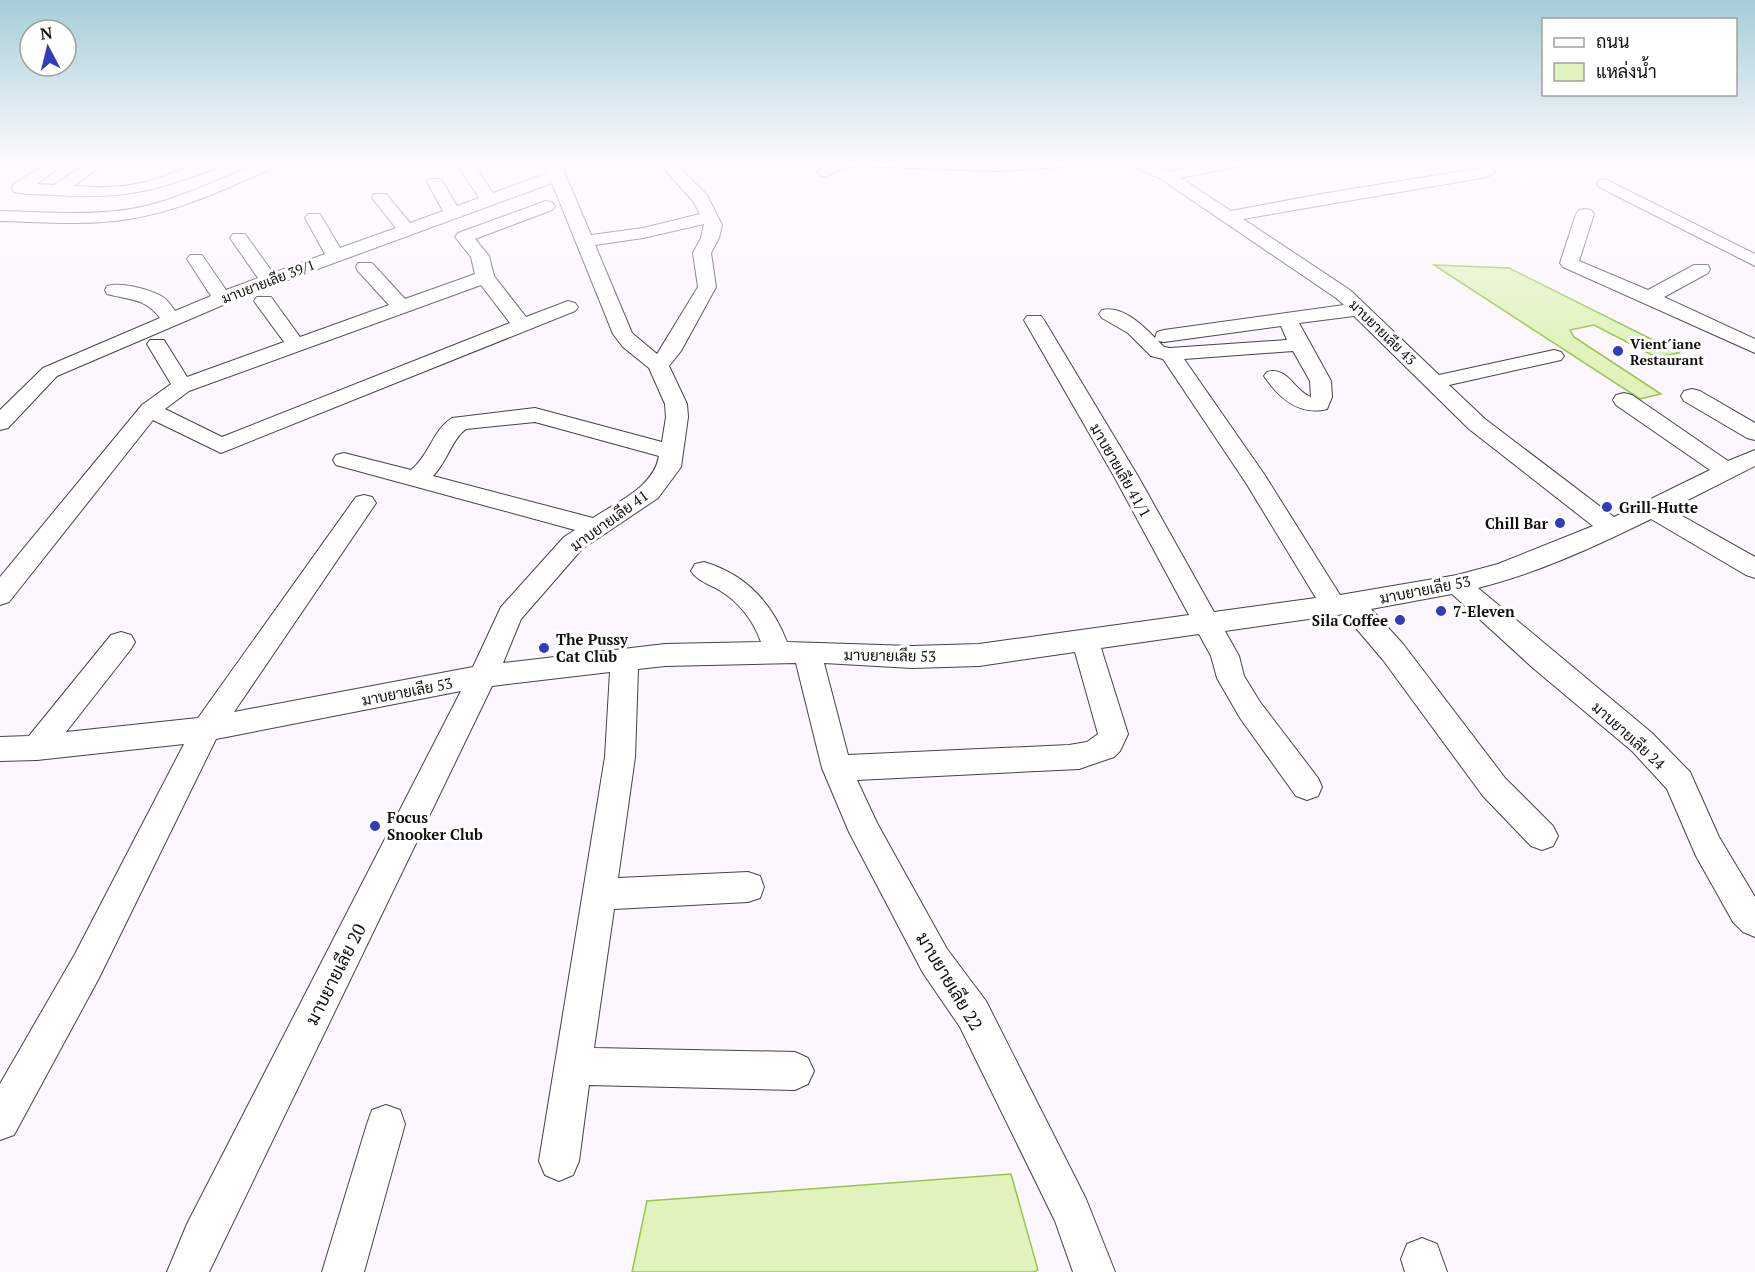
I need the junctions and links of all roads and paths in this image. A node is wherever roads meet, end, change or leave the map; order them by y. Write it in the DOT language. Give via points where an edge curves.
graph roads {
  1 [pos="316,221"];
  2 [pos="400,221"];
  3 [pos="430,221"];
  4 [pos="505,221"];
  5 [pos="576,221"];
  6 [pos="692,221"];
  7 [pos="712,221"];
  8 [pos="1234,221"];
  9 [pos="1582,221"];
  10 [pos="1678,221"];
  11 [pos="407,230"];
  12 [pos="239,238"];
  13 [pos="584,242"];
  14 [pos="335,256"];
  15 [pos="196,259"];
  16 [pos="1755,261"];
  17 [pos="365,267"];
  18 [pos="1701,269"];
  19 [pos="485,277"];
  20 [pos="268,280"];
  21 [pos="114,290"];
  22 [pos="1649,297"];
  23 [pos="222,298"];
  24 [pos="264,301"];
  25 [pos="401,306"];
  26 [pos="568,307"];
  27 [pos="1360,309"];
  28 [pos="1109,314"];
  29 [pos="172,320"];
  30 [pos="1034,320"];
  31 [pos="1288,320"];
  32 [pos="522,325"];
  33 [pos="1753,343"];
  34 [pos="157,344"];
  35 [pos="296,345"];
  36 [pos="1167,345"];
  37 [pos="1299,345"];
  38 [pos="1554,356"];
  39 [pos="658,365"];
  40 [pos="1274,376"];
  41 [pos="1435,382"];
  42 [pos="182,386"];
  43 [pos="1692,396"];
  44 [pos="1623,400"];
  45 [pos="150,410"];
  46 [pos="0,423"];
  47 [pos="1755,433"];
  48 [pos="672,452"];
  49 [pos="1755,457"];
  50 [pos="344,460"];
  51 [pos="1727,471"];
  52 [pos="415,479"];
  53 [pos="364,503"];
  54 [pos="1652,509"];
  55 [pos="595,527"];
  56 [pos="1612,528"];
  57 [pos="1755,569"];
  58 [pos="704,571"];
  59 [pos="1457,584"];
  60 [pos="0,596"];
  61 [pos="1342,604"];
  62 [pos="1205,622"];
  63 [pos="1085,641"];
  64 [pos="121,642"];
  65 [pos="793,652"];
  66 [pos="624,660"];
  67 [pos="483,676"];
  68 [pos="206,729"];
  69 [pos="37,748"];
  70 [pos="0,749"];
  71 [pos="837,768"];
  72 [pos="1307,787"];
  73 [pos="1542,836"];
  74 [pos="748,887"];
  75 [pos="600,894"];
  76 [pos="1755,921"];
  77 [pos="574,1066"];
  78 [pos="795,1071"];
  79 [pos="0,1121"];
  80 [pos="386,1124"];
  81 [pos="559,1161"];
  82 [pos="188,1272"];
  83 [pos="344,1272"];
  84 [pos="1094,1272"];
  1 -- 14 [label="street"];
  2 -- 11 [label="street"];
  3 -- 11 [label="street, มาบยายเลีย 39/1"];
  4 -- 19 [label="street" via="464,237 480,256"];
  5 -- 13 [label="street, มาบยายเลีย 41"];
  6 -- 13 [label="street"];
  7 -- 39 [label="street" via="710,238 702,253 707,287 671,351"];
  8 -- 27 [label="street, มาบยายเลีย 43" via="1344,294"];
  9 -- 22 [label="street" via="1565,271"];
  10 -- 16 [label="street"];
  11 -- 14 [label="street, มาบยายเลีย 39/1"];
  12 -- 20 [label="street"];
  13 -- 39 [label="street, มาบยายเลีย 41" via="623,334"];
  14 -- 20 [label="street, มาบยายเลีย 39/1"];
  15 -- 23 [label="street"];
  17 -- 25 [label="street"];
  18 -- 22 [label="street"];
  19 -- 25 [label="street"];
  19 -- 32 [label="street"];
  20 -- 23 [label="street, มาบยายเลีย 39/1"];
  21 -- 29 [label="street" via="158,302"];
  22 -- 33 [label="street"];
  23 -- 29 [label="street, มาบยายเลีย 39/1"];
  24 -- 35 [label="street"];
  25 -- 35 [label="street"];
  26 -- 32 [label="street"];
  27 -- 31 [label="street"];
  27 -- 41 [label="street, มาบยายเลีย 43"];
  28 -- 36 [label="street" via="1135,329 1158,351"];
  29 -- 46 [label="street, มาบยายเลีย 39/1" via="50,372"];
  30 -- 62 [label="street, มาบยายเลีย 41/1" via="1127,478"];
  31 -- 36 [label="street"];
  31 -- 37 [label="street"];
  32 -- 45 [label="street" via="221,446"];
  34 -- 42 [label="street"];
  35 -- 42 [label="street"];
  36 -- 37 [label="street"];
  36 -- 61 [label="street"];
  37 -- 40 [label="street" via="1320,380 1323,395 1319,404 1302,403"];
  38 -- 41 [label="street"];
  39 -- 48 [label="street, มาบยายเลีย 41" via="676,404"];
  41 -- 56 [label="street, มาบยายเลีย 43" via="1477,424"];
  42 -- 45 [label="street"];
  43 -- 47 [label="street"];
  44 -- 51 [label="street"];
  45 -- 60 [label="street"];
  48 -- 52 [label="street" via="527,414 460,423 451,428 433,463"];
  48 -- 55 [label="street, มาบยายเลีย 41" via="669,467 650,492"];
  49 -- 51 [label="street, มาบยายเลีย 53"];
  50 -- 52 [label="street"];
  51 -- 54 [label="street, มาบยายเลีย 53"];
  52 -- 55 [label="street"];
  53 -- 68 [label="street"];
  54 -- 56 [label="street, มาบยายเลีย 53"];
  54 -- 57 [label="street"];
  55 -- 67 [label="street, มาบยายเลีย 41" via="552,564 510,615"];
  56 -- 59 [label="street, มาบยายเลีย 53" via="1504,572"];
  58 -- 65 [label="street, มาบยายเลีย 22" via="728,581 755,604 770,628"];
  59 -- 61 [label="street, มาบยายเลีย 53"];
  59 -- 76 [label="street, มาบยายเลีย 24" via="1642,742 1679,781 1707,846 1745,911"];
  61 -- 62 [label="street, มาบยายเลีย 53"];
  61 -- 73 [label="street" via="1394,652 1494,787"];
  62 -- 63 [label="street, มาบยายเลีย 53"];
  62 -- 72 [label="street, มาบยายเลีย 41/1" via="1250,710"];
  63 -- 65 [label="street, มาบยายเลีย 53" via="979,655 912,657"];
  63 -- 71 [label="street" via="1113,734 1103,748 1085,755 1052,759"];
  64 -- 69 [label="street"];
  65 -- 66 [label="street, มาบยายเลีย 53" via="665,655"];
  65 -- 71 [label="street, มาบยายเลีย 22"];
  66 -- 67 [label="street, มาบยายเลีย 53"];
  66 -- 75 [label="street" via="620,757"];
  67 -- 68 [label="street, มาบยายเลีย 53"];
  67 -- 82 [label="street, มาบยายเลีย 20"];
  68 -- 69 [label="street, มาบยายเลีย 53"];
  68 -- 79 [label="street" via="87,966"];
  69 -- 70 [label="street, มาบยายเลีย 53"];
  71 -- 84 [label="street, มาบยายเลีย 22" via="865,832 935,961 973,1014 1071,1213"];
  74 -- 75 [label="street"];
  75 -- 77 [label="street"];
  77 -- 78 [label="street"];
  77 -- 81 [label="street"];
  80 -- 83 [label="street"];
}
